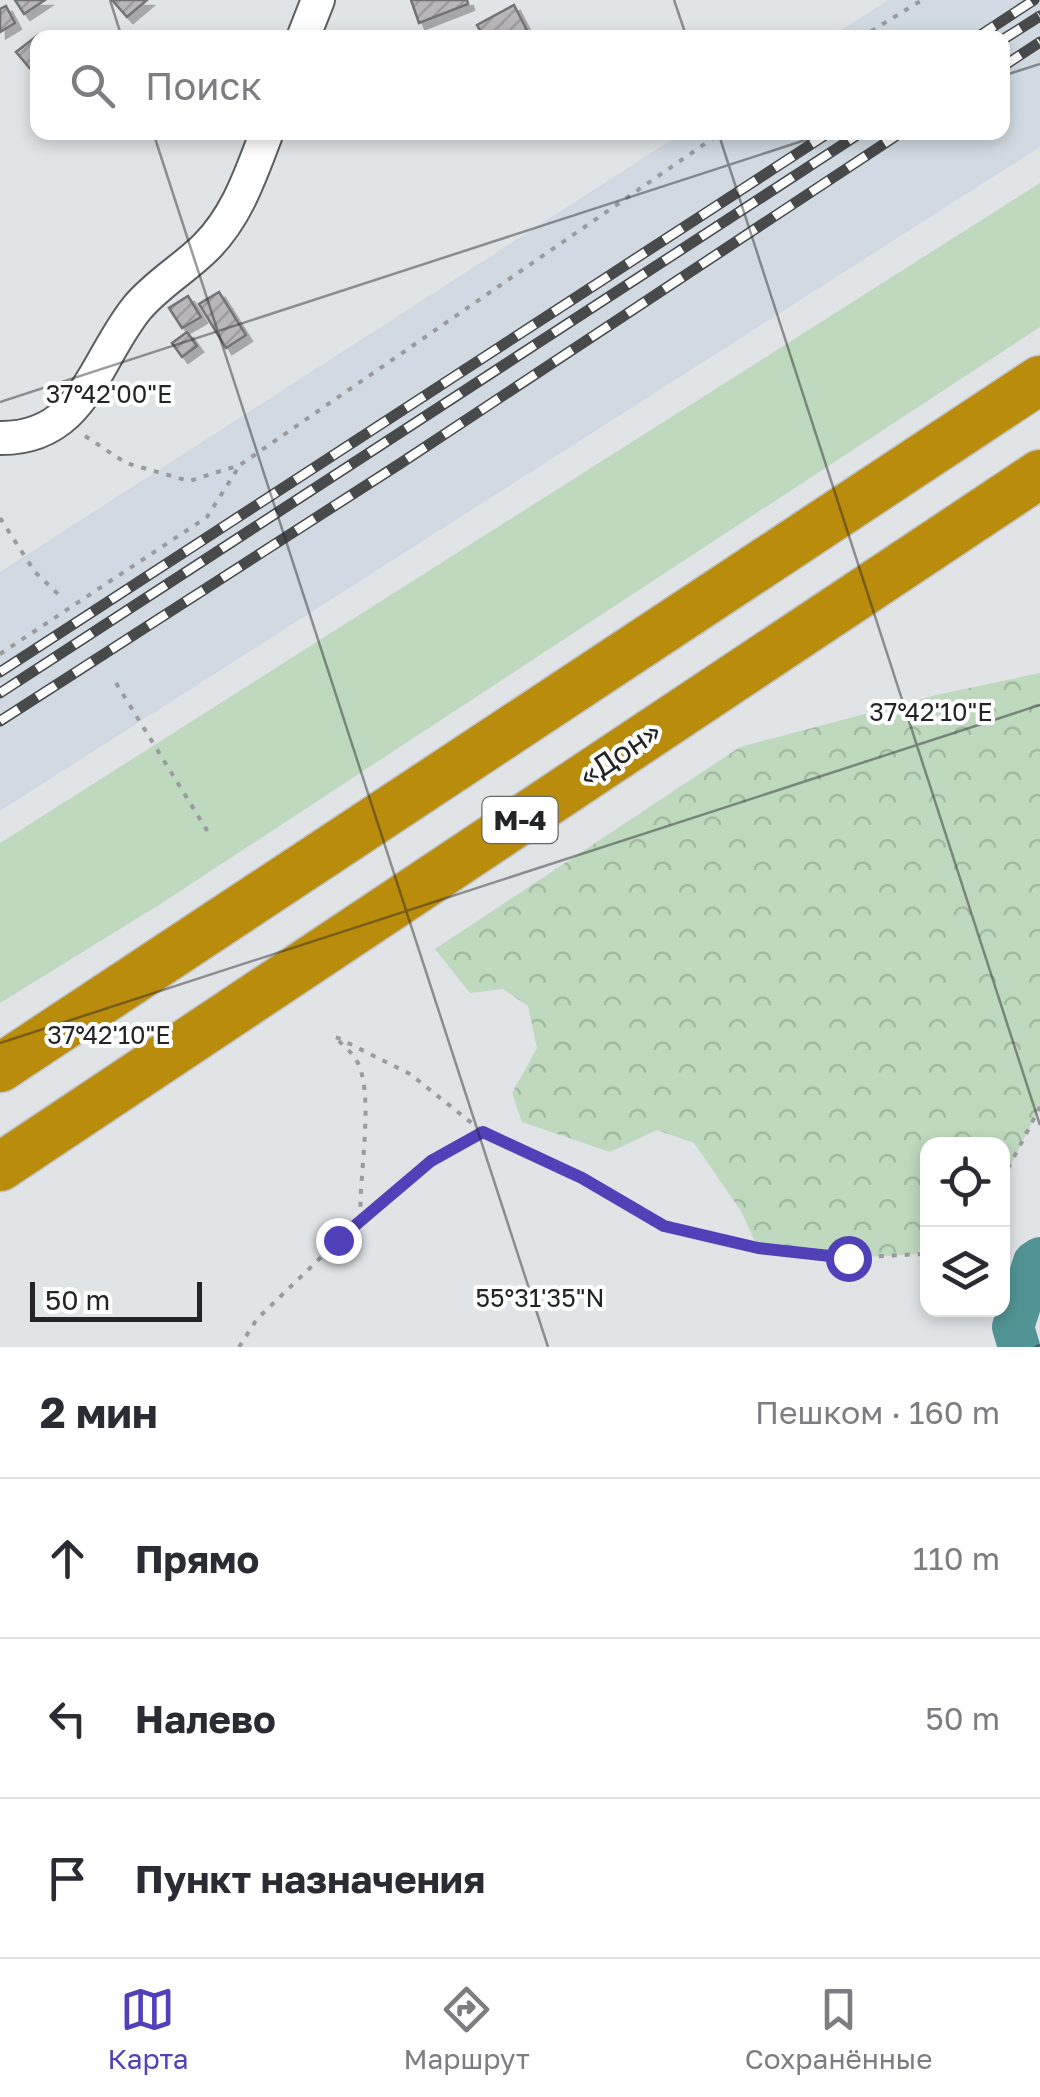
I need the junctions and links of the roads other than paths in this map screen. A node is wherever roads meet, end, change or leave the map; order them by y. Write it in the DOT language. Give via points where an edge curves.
graph roads {
  1 [pos="318,0"];
  2 [pos="306,30"];
  3 [pos="263,140"];
  4 [pos="1040,380"];
  5 [pos="0,438"];
  6 [pos="1040,474"];
  7 [pos="0,1068"];
  8 [pos="0,1167"];
  1 -- 2 [label="street"];
  3 -- 5 [label="street" via="240,200 218,233 141,303 80,400 60,420"];
  4 -- 7 [label="highway, М-4"];
  6 -- 8 [label="highway, «Дон» / М-4"];
}
